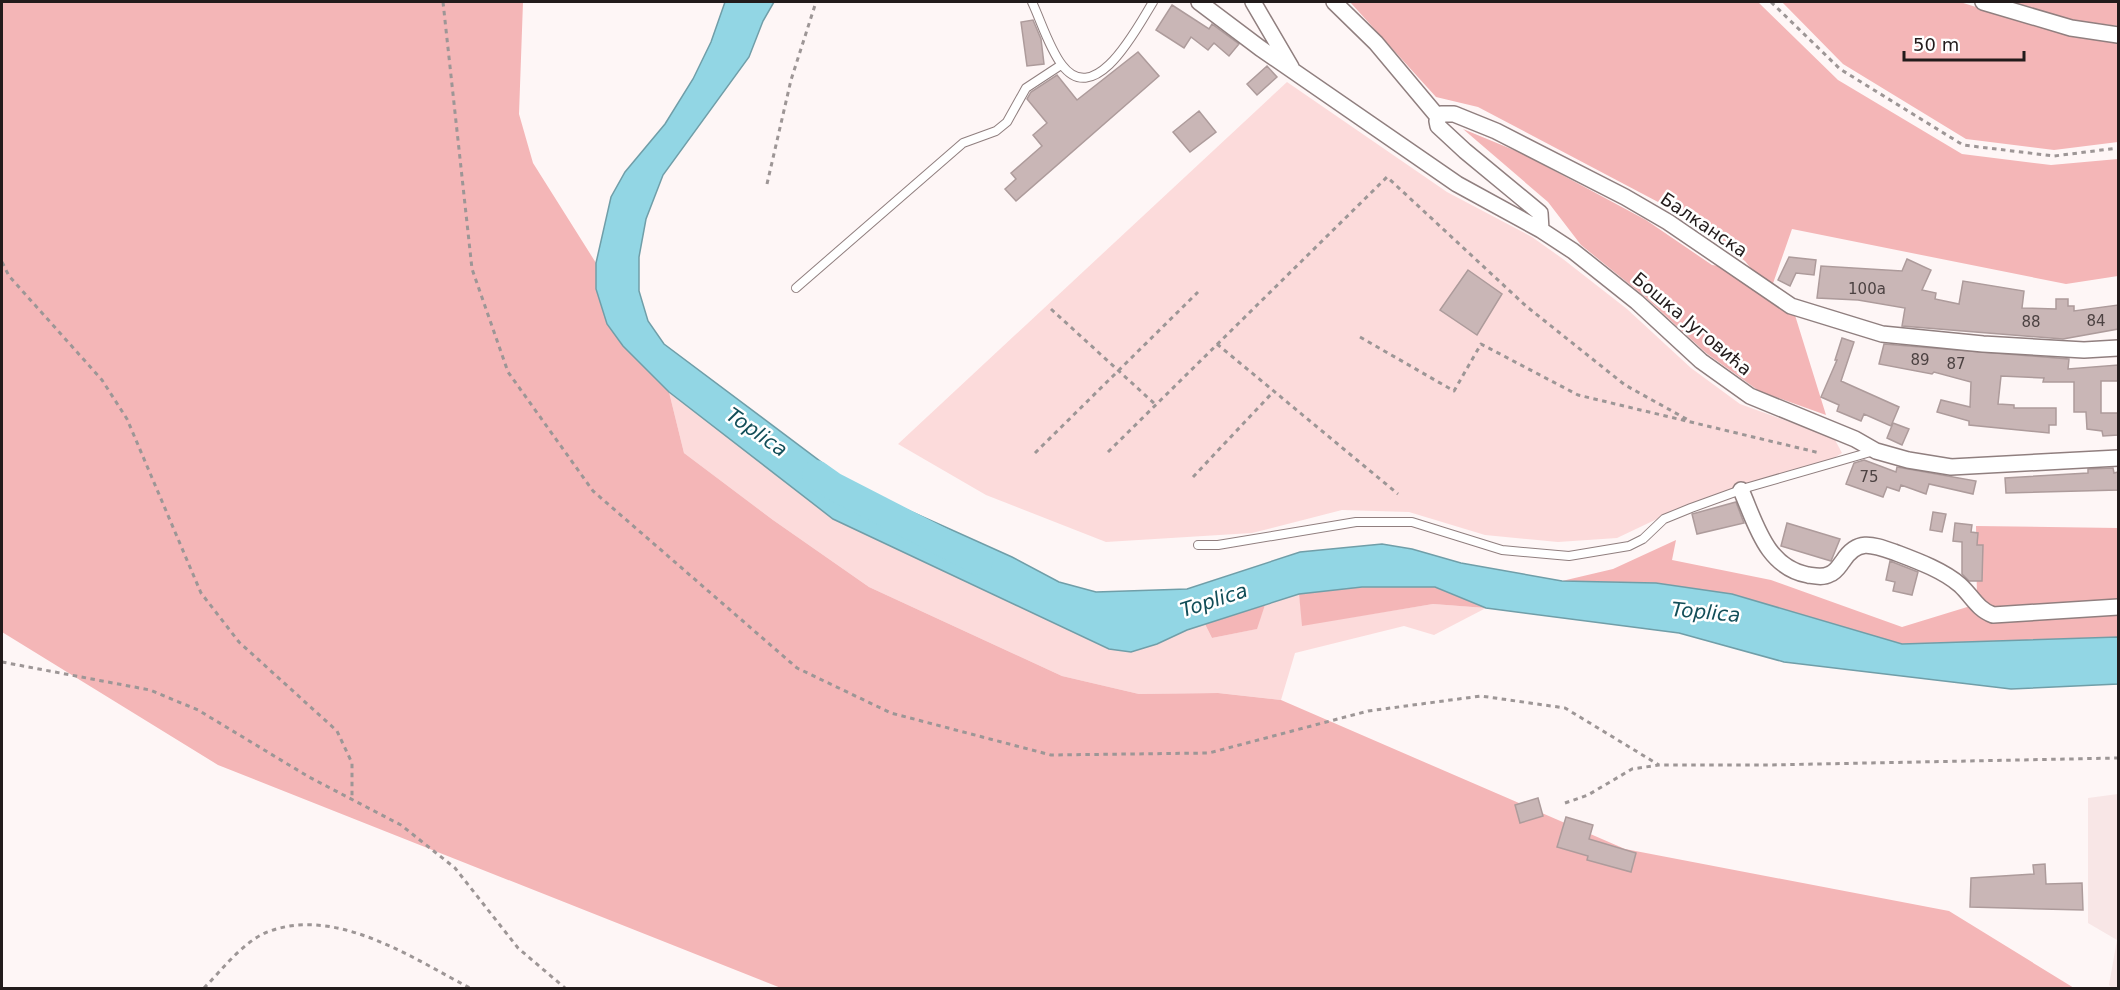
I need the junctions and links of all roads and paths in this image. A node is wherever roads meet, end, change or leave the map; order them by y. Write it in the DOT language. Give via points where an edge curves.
graph roads {
  1 [pos="443,2"];
  2 [pos="816,2"];
  3 [pos="1032,2"];
  4 [pos="1152,2"];
  5 [pos="1199,2"];
  6 [pos="1253,2"];
  7 [pos="1334,2"];
  8 [pos="1771,2"];
  9 [pos="1983,2"];
  10 [pos="2118,35"];
  11 [pos="1061,65"];
  12 [pos="1293,69"];
  13 [pos="1438,117"];
  14 [pos="2118,148"];
  15 [pos="767,184"];
  16 [pos="1541,230"];
  17 [pos="2,262"];
  18 [pos="796,288"];
  19 [pos="1198,292"];
  20 [pos="1051,309"];
  21 [pos="1360,337"];
  22 [pos="1217,344"];
  23 [pos="2118,348"];
  24 [pos="1119,372"];
  25 [pos="1274,391"];
  26 [pos="1155,405"];
  27 [pos="1690,421"];
  28 [pos="1876,451"];
  29 [pos="1108,452"];
  30 [pos="1035,453"];
  31 [pos="1823,453"];
  32 [pos="2118,458"];
  33 [pos="1193,477"];
  34 [pos="1741,489"];
  35 [pos="1398,494"];
  36 [pos="1198,545"];
  37 [pos="2118,607"];
  38 [pos="2,662"];
  39 [pos="2118,758"];
  40 [pos="1659,765"];
  41 [pos="352,800"];
  42 [pos="1565,803"];
  43 [pos="204,988"];
  44 [pos="470,988"];
  45 [pos="565,988"];
  1 -- 40 [label="path" via="472,268 508,372 593,491 797,669 891,713 1051,755 1209,753 1368,711 1481,696 1565,708"];
  2 -- 15 [label="path" via="791,80"];
  3 -- 11 [label="lane"];
  4 -- 11 [label="lane" via="1122,51 1102,71 1085,77"];
  5 -- 12 [label="street, Бошка Југовића"];
  6 -- 12 [label="street"];
  7 -- 13 [label="street" via="1376,43"];
  8 -- 14 [label="path" via="1840,69 1963,145 2054,156"];
  9 -- 10 [label="street" via="2071,28"];
  11 -- 18 [label="lane" via="1026,88 1007,122 996,131 963,143"];
  12 -- 16 [label="street, Бошка Југовића" via="1457,184"];
  13 -- 16 [label="street" via="1438,126 1465,152 1540,213"];
  13 -- 23 [label="street, Балканска" via="1444,112 1466,118 1625,197 1791,306 1882,334 2084,350"];
  16 -- 28 [label="street, Бошка Југовића" via="1618,288 1701,361 1750,396"];
  17 -- 41 [label="path" via="9,276 102,380 127,419 201,593 239,642 337,731 352,763"];
  19 -- 24 [label="path"];
  20 -- 24 [label="path"];
  21 -- 27 [label="path" via="1454,391 1482,344 1578,395"];
  22 -- 25 [label="path"];
  22 -- 26 [label="path"];
  22 -- 27 [label="path" via="1387,177 1526,306 1625,385"];
  24 -- 26 [label="path"];
  24 -- 30 [label="path"];
  25 -- 33 [label="path"];
  25 -- 35 [label="path"];
  26 -- 29 [label="path"];
  27 -- 31 [label="path"];
  28 -- 32 [label="street, Бошка Југовића" via="1951,467"];
  28 -- 34 [label="lane"];
  34 -- 36 [label="lane" via="1664,519 1643,539 1629,546 1569,556 1502,550 1412,522 1356,522"];
  34 -- 37 [label="street" via="1766,547 1778,562 1798,573 1818,577 1830,574 1850,550 1858,545 1869,546 1894,552 1939,572 1959,585 1983,611 1993,615"];
  38 -- 41 [label="path" via="150,690 198,710"];
  39 -- 40 [label="path"];
  40 -- 42 [label="path" via="1632,769 1588,795"];
  41 -- 45 [label="path" via="400,825 455,868 518,948"];
  43 -- 44 [label="path" via="265,933 298,926 331,927 369,935"];
}
